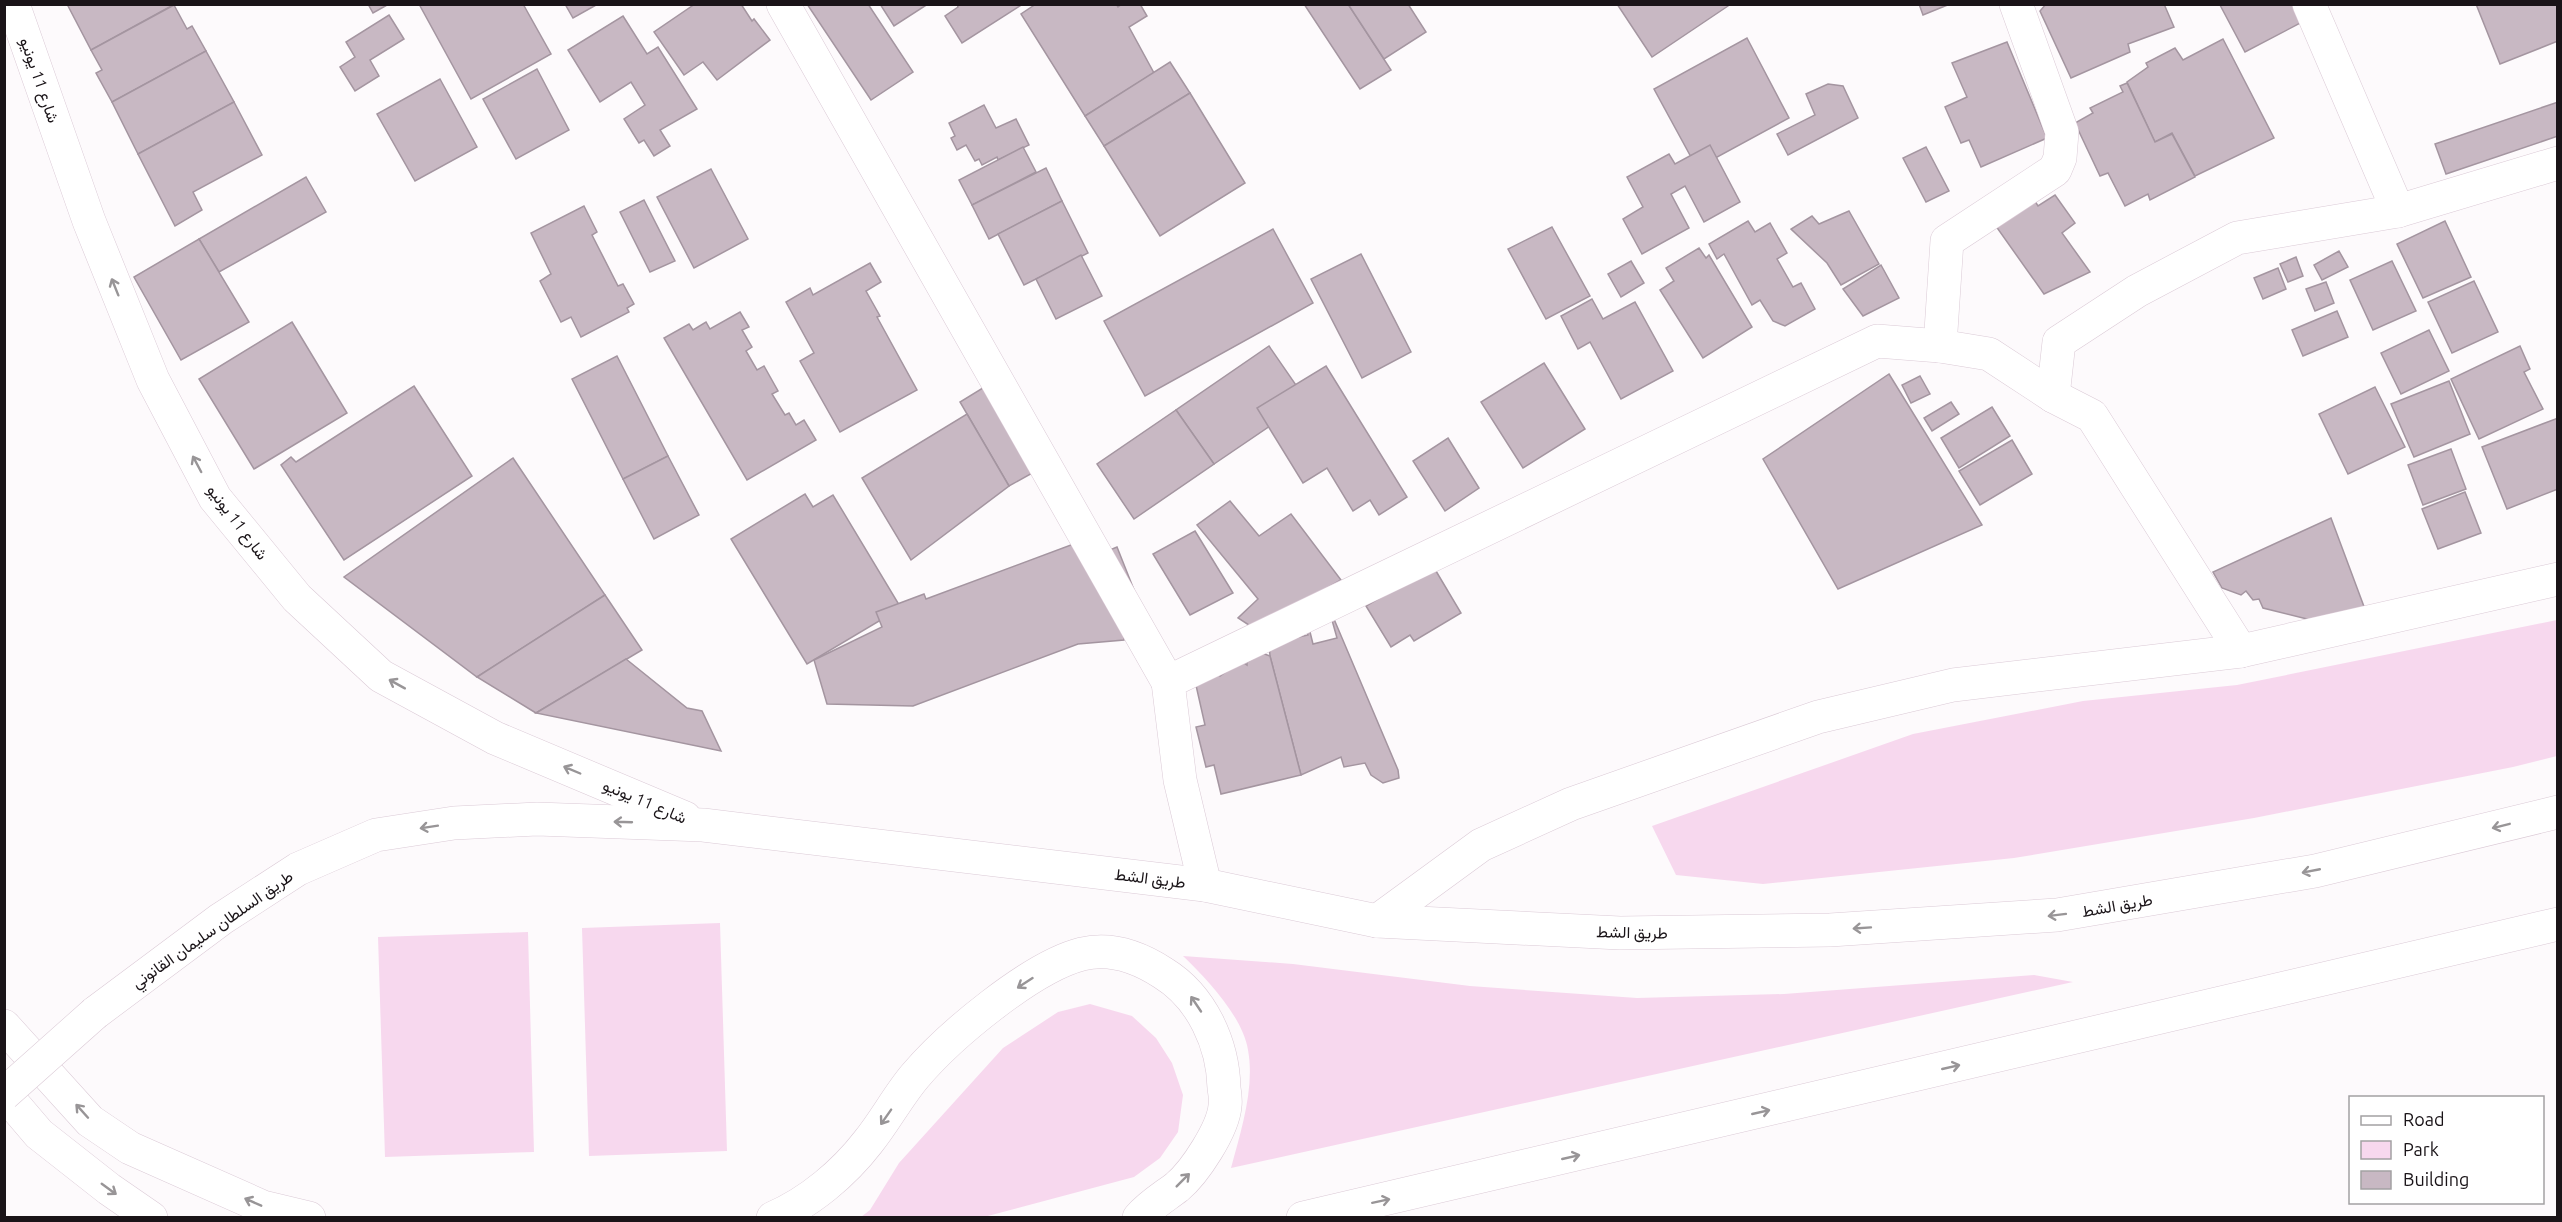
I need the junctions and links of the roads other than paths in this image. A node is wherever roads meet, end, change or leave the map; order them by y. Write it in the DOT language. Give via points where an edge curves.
graph roads {
  1 [pos="13,4"];
  2 [pos="783,4"];
  3 [pos="2016,4"];
  4 [pos="2309,4"];
  5 [pos="2558,163"];
  6 [pos="2398,211"];
  7 [pos="1941,346"];
  8 [pos="2053,396"];
  9 [pos="2558,579"];
  10 [pos="2241,651"];
  11 [pos="1168,682"];
  12 [pos="2558,812"];
  13 [pos="703,825"];
  14 [pos="1205,885"];
  15 [pos="1377,921"];
  16 [pos="2558,924"];
  17 [pos="4,1026"];
  18 [pos="4,1094"];
  19 [pos="151,1218"];
  20 [pos="309,1218"];
  21 [pos="773,1218"];
  22 [pos="1139,1218"];
  23 [pos="1303,1218"];
  13 -- 1 [label="main road, شارع 11 يونيو, one-way" via="495,738 381,676 297,598 215,498 153,380 88,221"];
  2 -- 11 [label="main road"];
  3 -- 7 [label="main road" via="2062,132 2060,158 2055,170 1947,241"];
  4 -- 6 [label="main road"];
  5 -- 6 [label="main road"];
  6 -- 8 [label="main road" via="2237,238 2147,286 2059,342"];
  7 -- 8 [label="main road" via="1989,354"];
  7 -- 11 [label="main road" via="1877,341"];
  8 -- 10 [label="main road" via="2092,416"];
  9 -- 10 [label="main road"];
  10 -- 15 [label="main road" via="1953,685 1818,717 1571,804 1481,845"];
  11 -- 14 [label="main road" via="1180,780"];
  12 -- 15 [label="main road, طريق الشط, one-way" via="2315,871 2057,915 1830,930 1620,933"];
  13 -- 14 [label="main road, طريق الشط"];
  13 -- 18 [label="main road, طريق السلطان سليمان القانوني, one-way, bridge" via="537,819 454,823 376,835 298,869 221,919 95,1013"];
  14 -- 15 [label="main road, طريق الشط"];
  23 -- 16 [label="main road, one-way"];
  20 -- 17 [label="main road, one-way" via="263,1207 130,1148 90,1120"];
  18 -- 19 [label="main road, one-way" via="39,1134"];
  22 -- 21 [label="main road, one-way" via="1179,1186 1209,1146 1225,1107 1224,1065 1204,1016 1176,981 1135,957 1109,953 1083,954 1052,966 972,1021 915,1076 868,1142 840,1173"];
}
